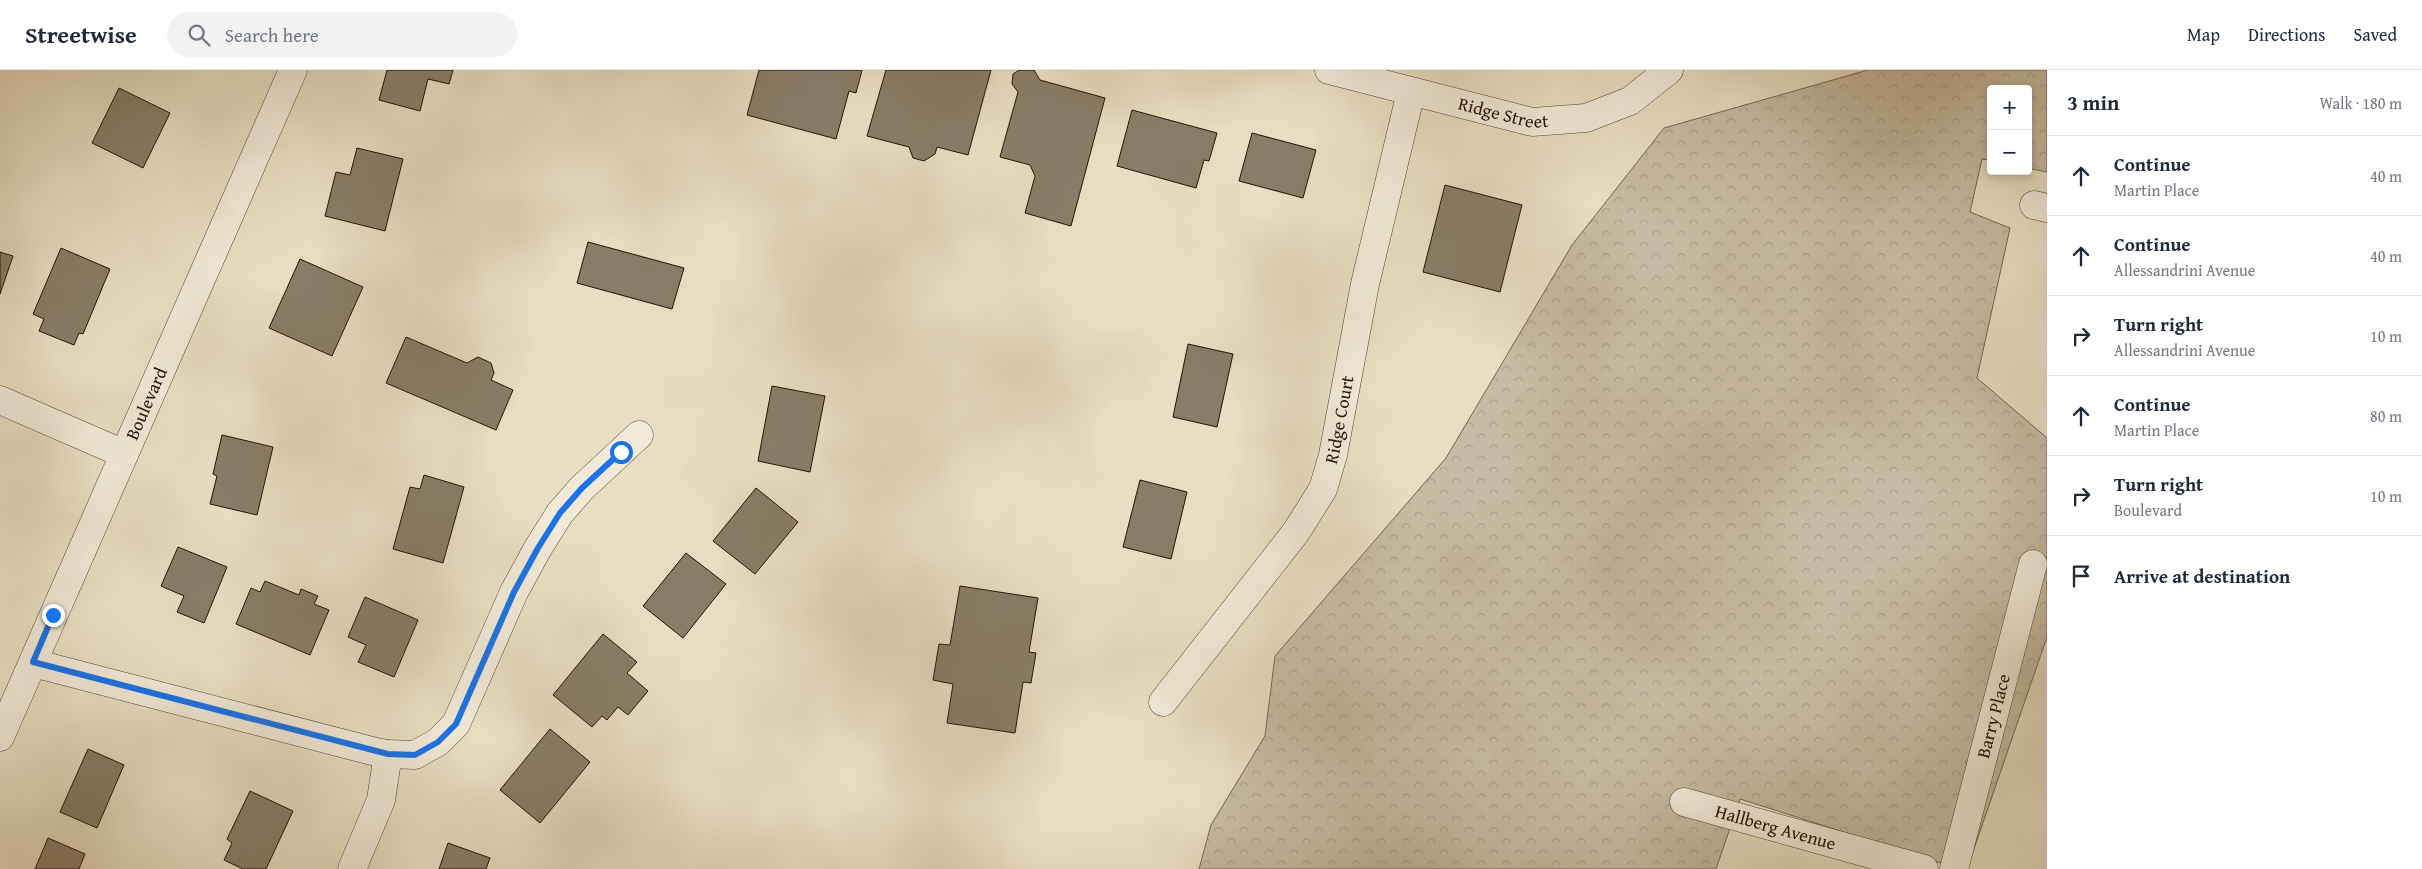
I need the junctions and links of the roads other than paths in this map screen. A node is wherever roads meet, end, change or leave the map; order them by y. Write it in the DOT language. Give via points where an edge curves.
graph roads {
  1 [pos="293,70"];
  2 [pos="1329,70"];
  3 [pos="1669,70"];
  4 [pos="1411,92"];
  5 [pos="0,400"];
  6 [pos="639,435"];
  7 [pos="124,454"];
  8 [pos="2033,564"];
  9 [pos="33,662"];
  10 [pos="1163,702"];
  11 [pos="0,737"];
  12 [pos="388,754"];
  13 [pos="1684,802"];
  14 [pos="352,869"];
  15 [pos="1924,869"];
  16 [pos="1954,869"];
  1 -- 7 [label="street, Boulevard"];
  2 -- 4 [label="street, Ridge Street"];
  3 -- 4 [label="street, Ridge Street" via="1630,102 1586,118 1532,122"];
  4 -- 10 [label="street, Ridge Court" via="1365,284 1333,455 1323,489 1296,532"];
  5 -- 7 [label="street"];
  6 -- 12 [label="street" via="560,513 538,548 456,724 438,742 415,755"];
  7 -- 9 [label="street, Boulevard"];
  8 -- 16 [label="street, Barry Place"];
  9 -- 11 [label="street, Boulevard"];
  9 -- 12 [label="street"];
  12 -- 14 [label="street" via="381,800"];
  13 -- 15 [label="street, Hallberg Avenue"];
}
